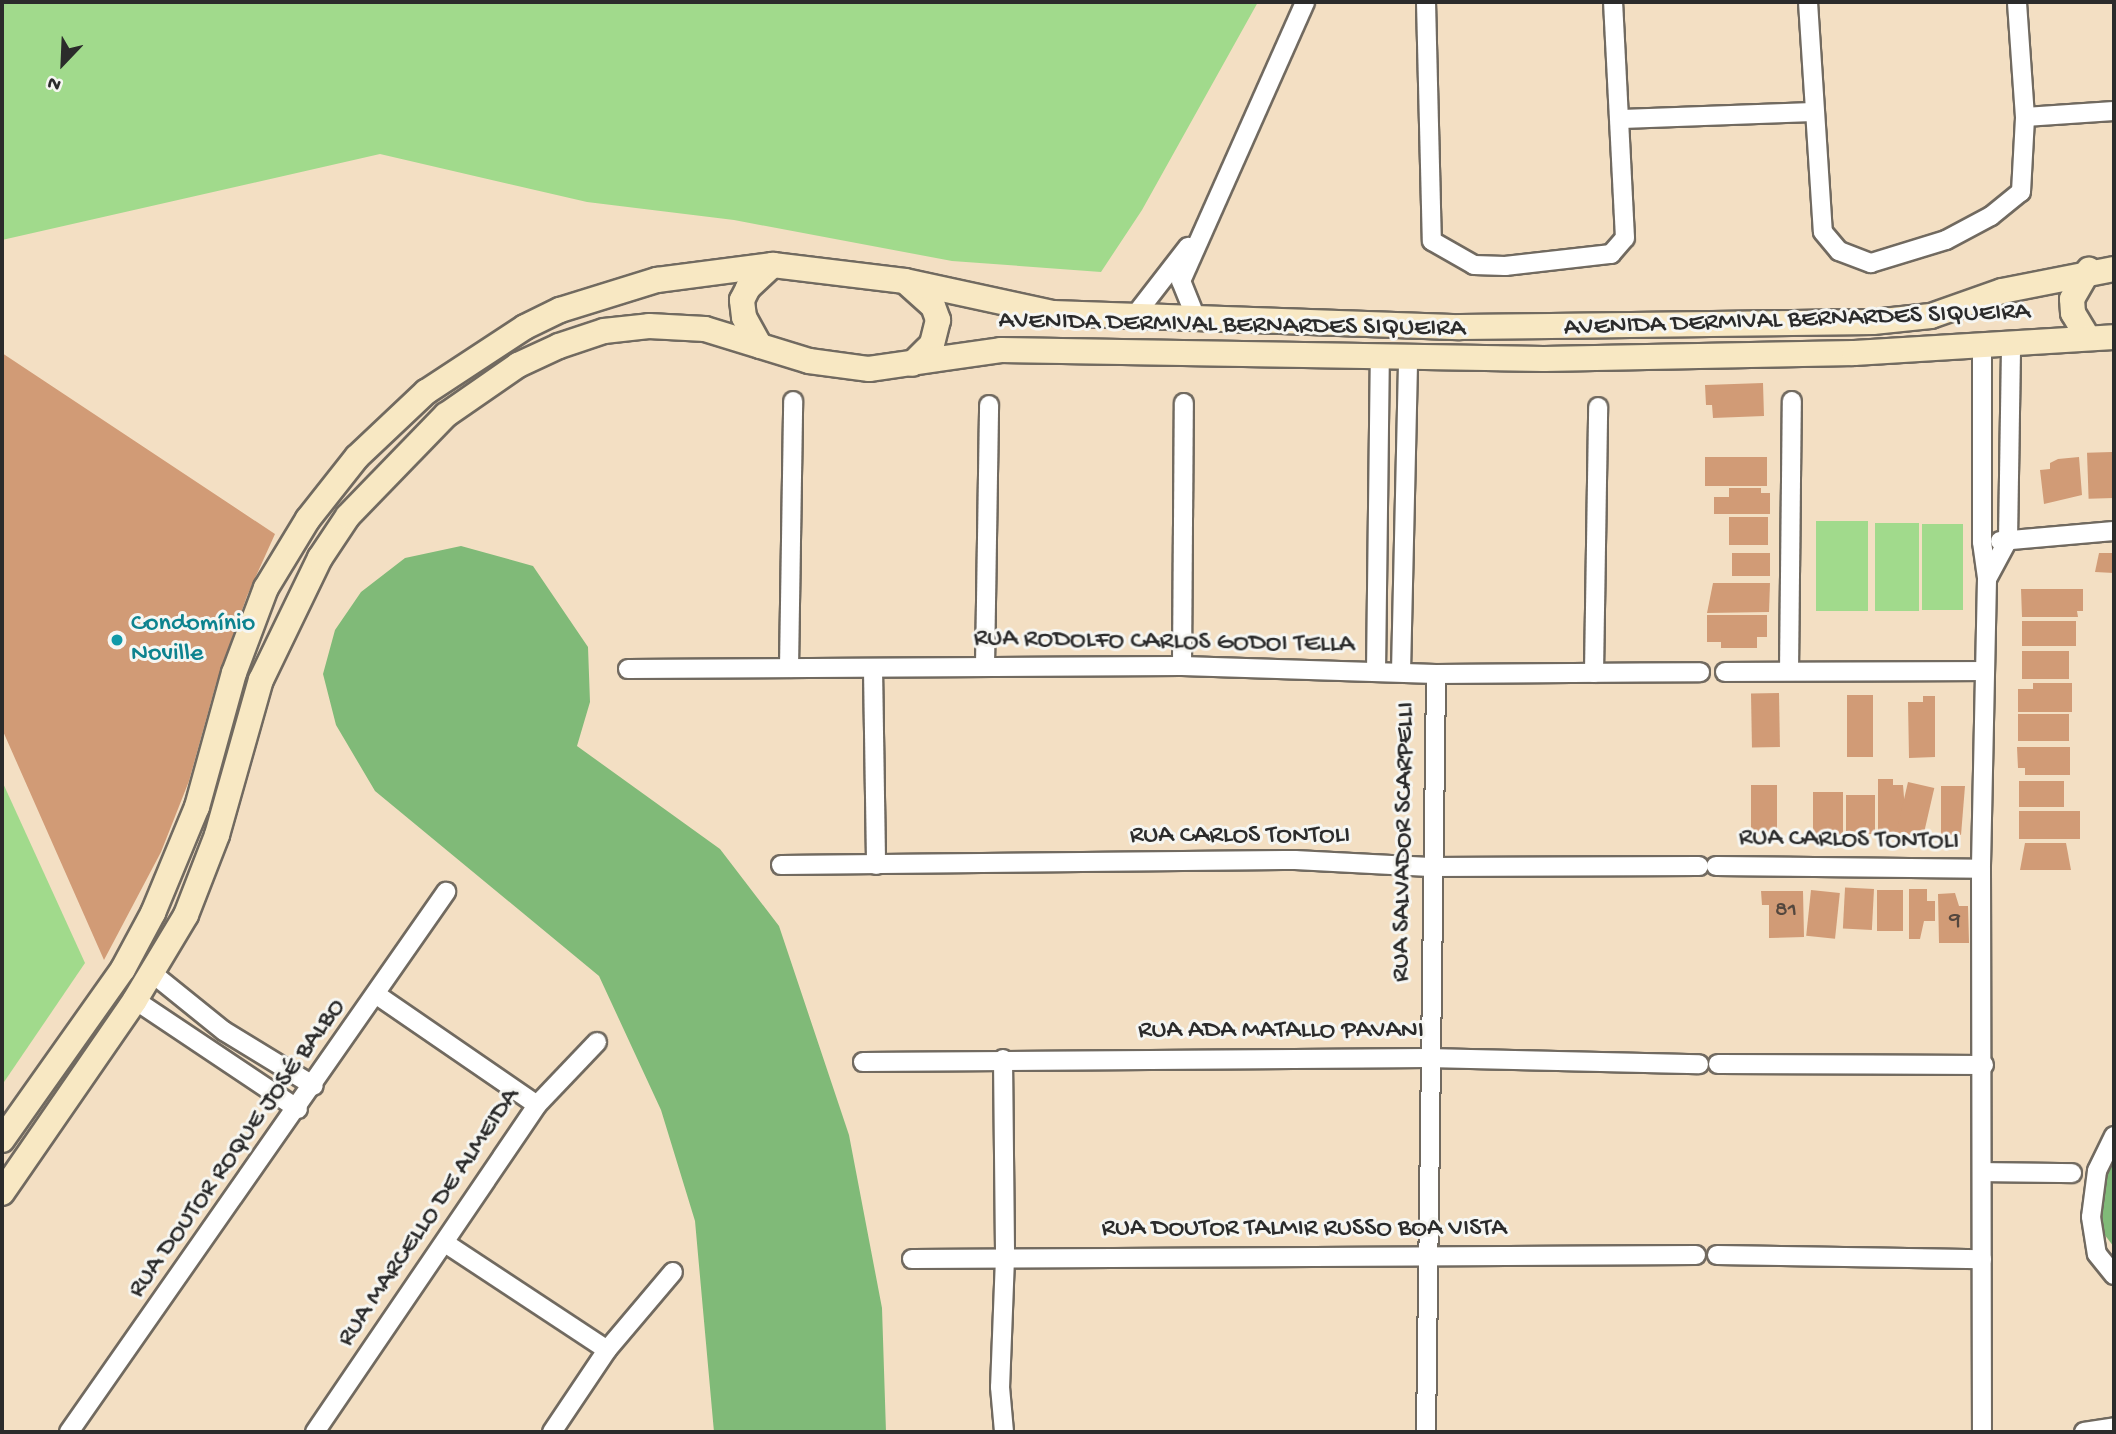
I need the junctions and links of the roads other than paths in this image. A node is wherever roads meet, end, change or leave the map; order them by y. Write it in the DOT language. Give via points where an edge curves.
graph roads {
  1 [pos="1305,2"];
  2 [pos="1426,2"];
  3 [pos="1612,2"];
  4 [pos="1808,2"];
  5 [pos="2017,2"];
  6 [pos="2114,111"];
  7 [pos="1813,112"];
  8 [pos="2025,117"];
  9 [pos="1622,119"];
  10 [pos="1200,231"];
  11 [pos="773,265"];
  12 [pos="2114,269"];
  13 [pos="2089,270"];
  14 [pos="905,281"];
  15 [pos="1136,314"];
  16 [pos="1196,318"];
  17 [pos="2114,337"];
  18 [pos="2088,338"];
  19 [pos="760,346"];
  20 [pos="2011,346"];
  21 [pos="1982,347"];
  22 [pos="1380,359"];
  23 [pos="1408,359"];
  24 [pos="912,363"];
  25 [pos="793,401"];
  26 [pos="1792,401"];
  27 [pos="1184,403"];
  28 [pos="989,405"];
  29 [pos="1598,407"];
  30 [pos="2114,531"];
  31 [pos="2008,540"];
  32 [pos="1982,542"];
  33 [pos="1987,579"];
  34 [pos="985,666"];
  35 [pos="1182,666"];
  36 [pos="789,668"];
  37 [pos="873,668"];
  38 [pos="628,669"];
  39 [pos="1789,671"];
  40 [pos="1983,671"];
  41 [pos="1376,672"];
  42 [pos="1401,672"];
  43 [pos="1594,673"];
  44 [pos="1700,673"];
  45 [pos="1725,673"];
  46 [pos="1436,674"];
  47 [pos="781,864"];
  48 [pos="876,864"];
  49 [pos="1430,867"];
  50 [pos="1981,869"];
  51 [pos="446,892"];
  52 [pos="152,973"];
  53 [pos="377,995"];
  54 [pos="135,1000"];
  55 [pos="597,1042"];
  56 [pos="1427,1058"];
  57 [pos="1003,1059"];
  58 [pos="863,1062"];
  59 [pos="1699,1064"];
  60 [pos="1718,1064"];
  61 [pos="1984,1065"];
  62 [pos="314,1086"];
  63 [pos="537,1105"];
  64 [pos="298,1109"];
  65 [pos="2114,1136"];
  66 [pos="2,1140"];
  67 [pos="1984,1172"];
  68 [pos="2072,1172"];
  69 [pos="2,1193"];
  70 [pos="445,1243"];
  71 [pos="1696,1255"];
  72 [pos="1717,1255"];
  73 [pos="1429,1256"];
  74 [pos="1005,1258"];
  75 [pos="912,1259"];
  76 [pos="1982,1259"];
  77 [pos="673,1272"];
  78 [pos="2114,1275"];
  79 [pos="607,1350"];
  80 [pos="2114,1427"];
  81 [pos="69,1432"];
  82 [pos="315,1432"];
  83 [pos="552,1432"];
  84 [pos="1004,1432"];
  85 [pos="1426,1432"];
  86 [pos="1982,1432"];
  87 [pos="2084,1432"];
  1 -- 10 [label="street"];
  2 -- 9 [label="street" via="1432,241 1455,256 1474,265 1505,266 1611,254 1625,238 1628,222"];
  3 -- 9 [label="street"];
  4 -- 7 [label="street"];
  5 -- 8 [label="street"];
  6 -- 8 [label="street"];
  7 -- 8 [label="street" via="1823,232 1839,251 1871,263 1946,240 1991,216 2021,192"];
  7 -- 9 [label="street"];
  10 -- 15 [label="street"];
  10 -- 16 [label="street" via="1181,281"];
  11 -- 14 [label="main road, AVENIDA DERMIVAL BERNARDES SIQUEIRA"];
  11 -- 19 [label="main road" via="742,300 744,317"];
  11 -- 66 [label="main road, AVENIDA DERMIVAL BERNARDES SIQUEIRA" via="657,280 598,296 525,327 450,373 357,457 307,519 266,588 234,673 197,807 148,923 88,1022"];
  12 -- 13 [label="main road, AVENIDA DERMIVAL BERNARDES SIQUEIRA"];
  13 -- 16 [label="main road, AVENIDA DERMIVAL BERNARDES SIQUEIRA" via="2002,291 1931,316 1873,322 1460,327"];
  13 -- 18 [label="main road" via="2073,299 2073,313"];
  14 -- 15 [label="main road, AVENIDA DERMIVAL BERNARDES SIQUEIRA" via="1053,313"];
  14 -- 24 [label="main road" via="933,306 938,320 932,344"];
  15 -- 16 [label="main road, AVENIDA DERMIVAL BERNARDES SIQUEIRA"];
  17 -- 18 [label="main road, AVENIDA DERMIVAL BERNARDES SIQUEIRA"];
  18 -- 20 [label="main road, AVENIDA DERMIVAL BERNARDES SIQUEIRA"];
  19 -- 24 [label="main road, AVENIDA DERMIVAL BERNARDES SIQUEIRA" via="809,361 869,369"];
  19 -- 52 [label="main road, AVENIDA DERMIVAL BERNARDES SIQUEIRA" via="705,329 649,326 604,331 518,365 446,415 394,466 348,516 290,614 261,680 204,875"];
  20 -- 21 [label="main road, AVENIDA DERMIVAL BERNARDES SIQUEIRA"];
  20 -- 31 [label="street"];
  21 -- 23 [label="main road, AVENIDA DERMIVAL BERNARDES SIQUEIRA"];
  21 -- 32 [label="street"];
  22 -- 23 [label="main road, AVENIDA DERMIVAL BERNARDES SIQUEIRA"];
  22 -- 24 [label="main road, AVENIDA DERMIVAL BERNARDES SIQUEIRA" via="1001,349"];
  22 -- 41 [label="street"];
  23 -- 42 [label="street"];
  25 -- 36 [label="street"];
  26 -- 39 [label="street"];
  27 -- 35 [label="street"];
  28 -- 34 [label="street"];
  29 -- 43 [label="street"];
  30 -- 31 [label="street"];
  31 -- 32 [label="street"];
  31 -- 33 [label="street"];
  32 -- 33 [label="street"];
  33 -- 40 [label="street"];
  34 -- 35 [label="street, RUA RODOLFO CARLOS GODOI TELLA"];
  34 -- 37 [label="street, RUA RODOLFO CARLOS GODOI TELLA"];
  35 -- 41 [label="street, RUA RODOLFO CARLOS GODOI TELLA"];
  36 -- 37 [label="street, RUA RODOLFO CARLOS GODOI TELLA"];
  36 -- 38 [label="street, RUA RODOLFO CARLOS GODOI TELLA"];
  37 -- 48 [label="street"];
  39 -- 40 [label="street"];
  39 -- 45 [label="street"];
  40 -- 50 [label="street"];
  41 -- 42 [label="street, RUA RODOLFO CARLOS GODOI TELLA"];
  42 -- 46 [label="street, RUA RODOLFO CARLOS GODOI TELLA"];
  43 -- 44 [label="street, RUA RODOLFO CARLOS GODOI TELLA"];
  43 -- 46 [label="street, RUA RODOLFO CARLOS GODOI TELLA"];
  46 -- 49 [label="street, RUA SALVADOR SCARPELLI"];
  47 -- 48 [label="street, RUA CARLOS TONTOLI"];
  48 -- 49 [label="street, RUA CARLOS TONTOLI" via="1295,860"];
  49 -- 50 [label="street, RUA CARLOS TONTOLI"];
  49 -- 56 [label="street, RUA SALVADOR SCARPELLI"];
  50 -- 61 [label="street"];
  51 -- 53 [label="street, RUA DOUTOR ROQUE JOSÉ BALBO"];
  52 -- 54 [label="main road, AVENIDA DERMIVAL BERNARDES SIQUEIRA"];
  52 -- 62 [label="street" via="224,1031"];
  53 -- 62 [label="street, RUA DOUTOR ROQUE JOSÉ BALBO"];
  53 -- 63 [label="street"];
  54 -- 64 [label="street"];
  54 -- 69 [label="main road, AVENIDA DERMIVAL BERNARDES SIQUEIRA"];
  55 -- 63 [label="street, RUA MARCELLO DE ALMEIDA"];
  56 -- 57 [label="street, RUA ADA MATALLO PAVANI"];
  56 -- 59 [label="street, RUA ADA MATALLO PAVANI"];
  56 -- 73 [label="street, RUA SALVADOR SCARPELLI"];
  57 -- 58 [label="street, RUA ADA MATALLO PAVANI"];
  57 -- 74 [label="street"];
  60 -- 61 [label="street"];
  61 -- 67 [label="street"];
  62 -- 64 [label="street, RUA DOUTOR ROQUE JOSÉ BALBO"];
  63 -- 70 [label="street, RUA MARCELLO DE ALMEIDA"];
  64 -- 81 [label="street, RUA DOUTOR ROQUE JOSÉ BALBO"];
  65 -- 78 [label="street" via="2097,1171 2091,1217 2097,1254"];
  67 -- 68 [label="street"];
  67 -- 76 [label="street"];
  70 -- 79 [label="street"];
  70 -- 82 [label="street, RUA MARCELLO DE ALMEIDA"];
  71 -- 73 [label="street, RUA DOUTOR TALMIR RUSSO BOA VISTA"];
  72 -- 76 [label="street"];
  73 -- 74 [label="street, RUA DOUTOR TALMIR RUSSO BOA VISTA"];
  73 -- 85 [label="street, RUA SALVADOR SCARPELLI"];
  74 -- 75 [label="street, RUA DOUTOR TALMIR RUSSO BOA VISTA"];
  74 -- 84 [label="street" via="1000,1387"];
  76 -- 86 [label="street"];
  77 -- 79 [label="street"];
  79 -- 83 [label="street"];
  80 -- 87 [label="street"];
}
